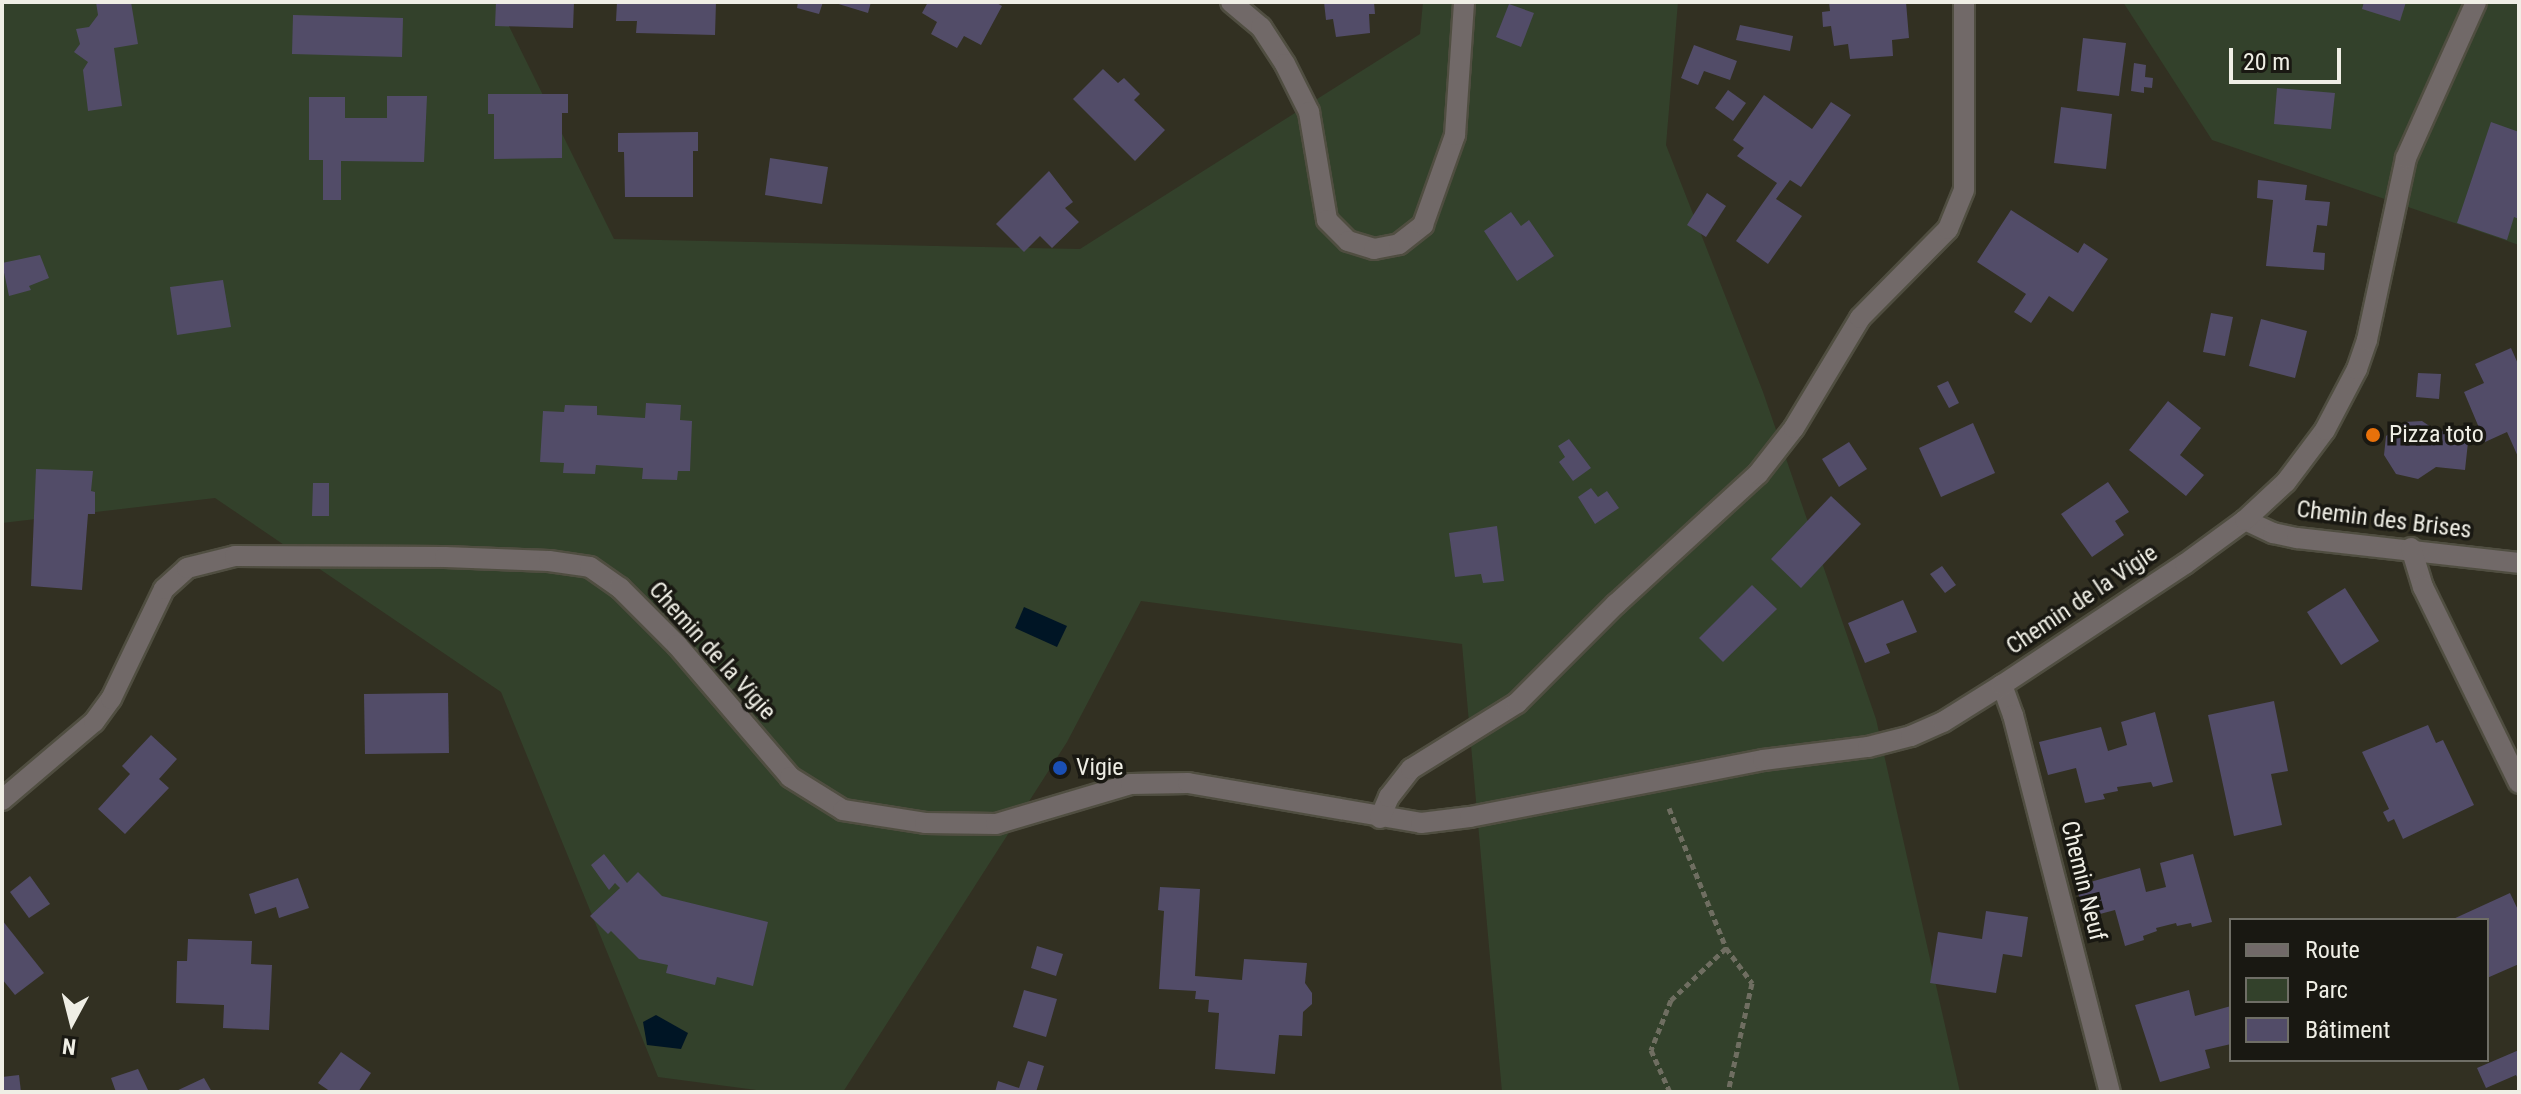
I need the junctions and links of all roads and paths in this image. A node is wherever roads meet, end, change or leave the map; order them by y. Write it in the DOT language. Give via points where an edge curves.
graph roads {
  1 [pos="1231,2"];
  2 [pos="1464,2"];
  3 [pos="1964,2"];
  4 [pos="2476,2"];
  5 [pos="2245,520"];
  6 [pos="2411,548"];
  7 [pos="2519,563"];
  8 [pos="2002,685"];
  9 [pos="1658,781"];
  10 [pos="2519,783"];
  11 [pos="2,800"];
  12 [pos="1380,818"];
  13 [pos="1726,948"];
  14 [pos="1670,1092"];
  15 [pos="1728,1092"];
  16 [pos="2110,1092"];
  1 -- 2 [label="street" via="1261,27 1309,112 1327,220 1348,241 1374,249 1399,244 1423,225 1455,135"];
  3 -- 12 [label="street" via="1964,190 1948,229 1860,318 1794,428 1758,474 1517,703 1411,769"];
  4 -- 5 [label="street, Chemin de la Vigie" via="2406,158 2367,340 2344,397 2286,482"];
  5 -- 6 [label="street, Chemin des Brises" via="2297,538"];
  5 -- 8 [label="street, Chemin de la Vigie"];
  6 -- 7 [label="street, Chemin des Brises"];
  6 -- 10 [label="street" via="2423,587"];
  8 -- 9 [label="street, Chemin de la Vigie" via="1911,736"];
  8 -- 16 [label="street, Chemin Neuf"];
  9 -- 12 [label="street, Chemin de la Vigie" via="1470,817 1421,823"];
  9 -- 13 [label="path"];
  11 -- 12 [label="street, Chemin de la Vigie" via="94,722 111,699 164,589 187,568 235,556 430,557 590,567 620,588 677,645 790,777 843,810 925,823 996,824 1131,784 1188,783"];
  13 -- 14 [label="path" via="1671,1000 1651,1050"];
  13 -- 15 [label="path" via="1752,983"];
}
